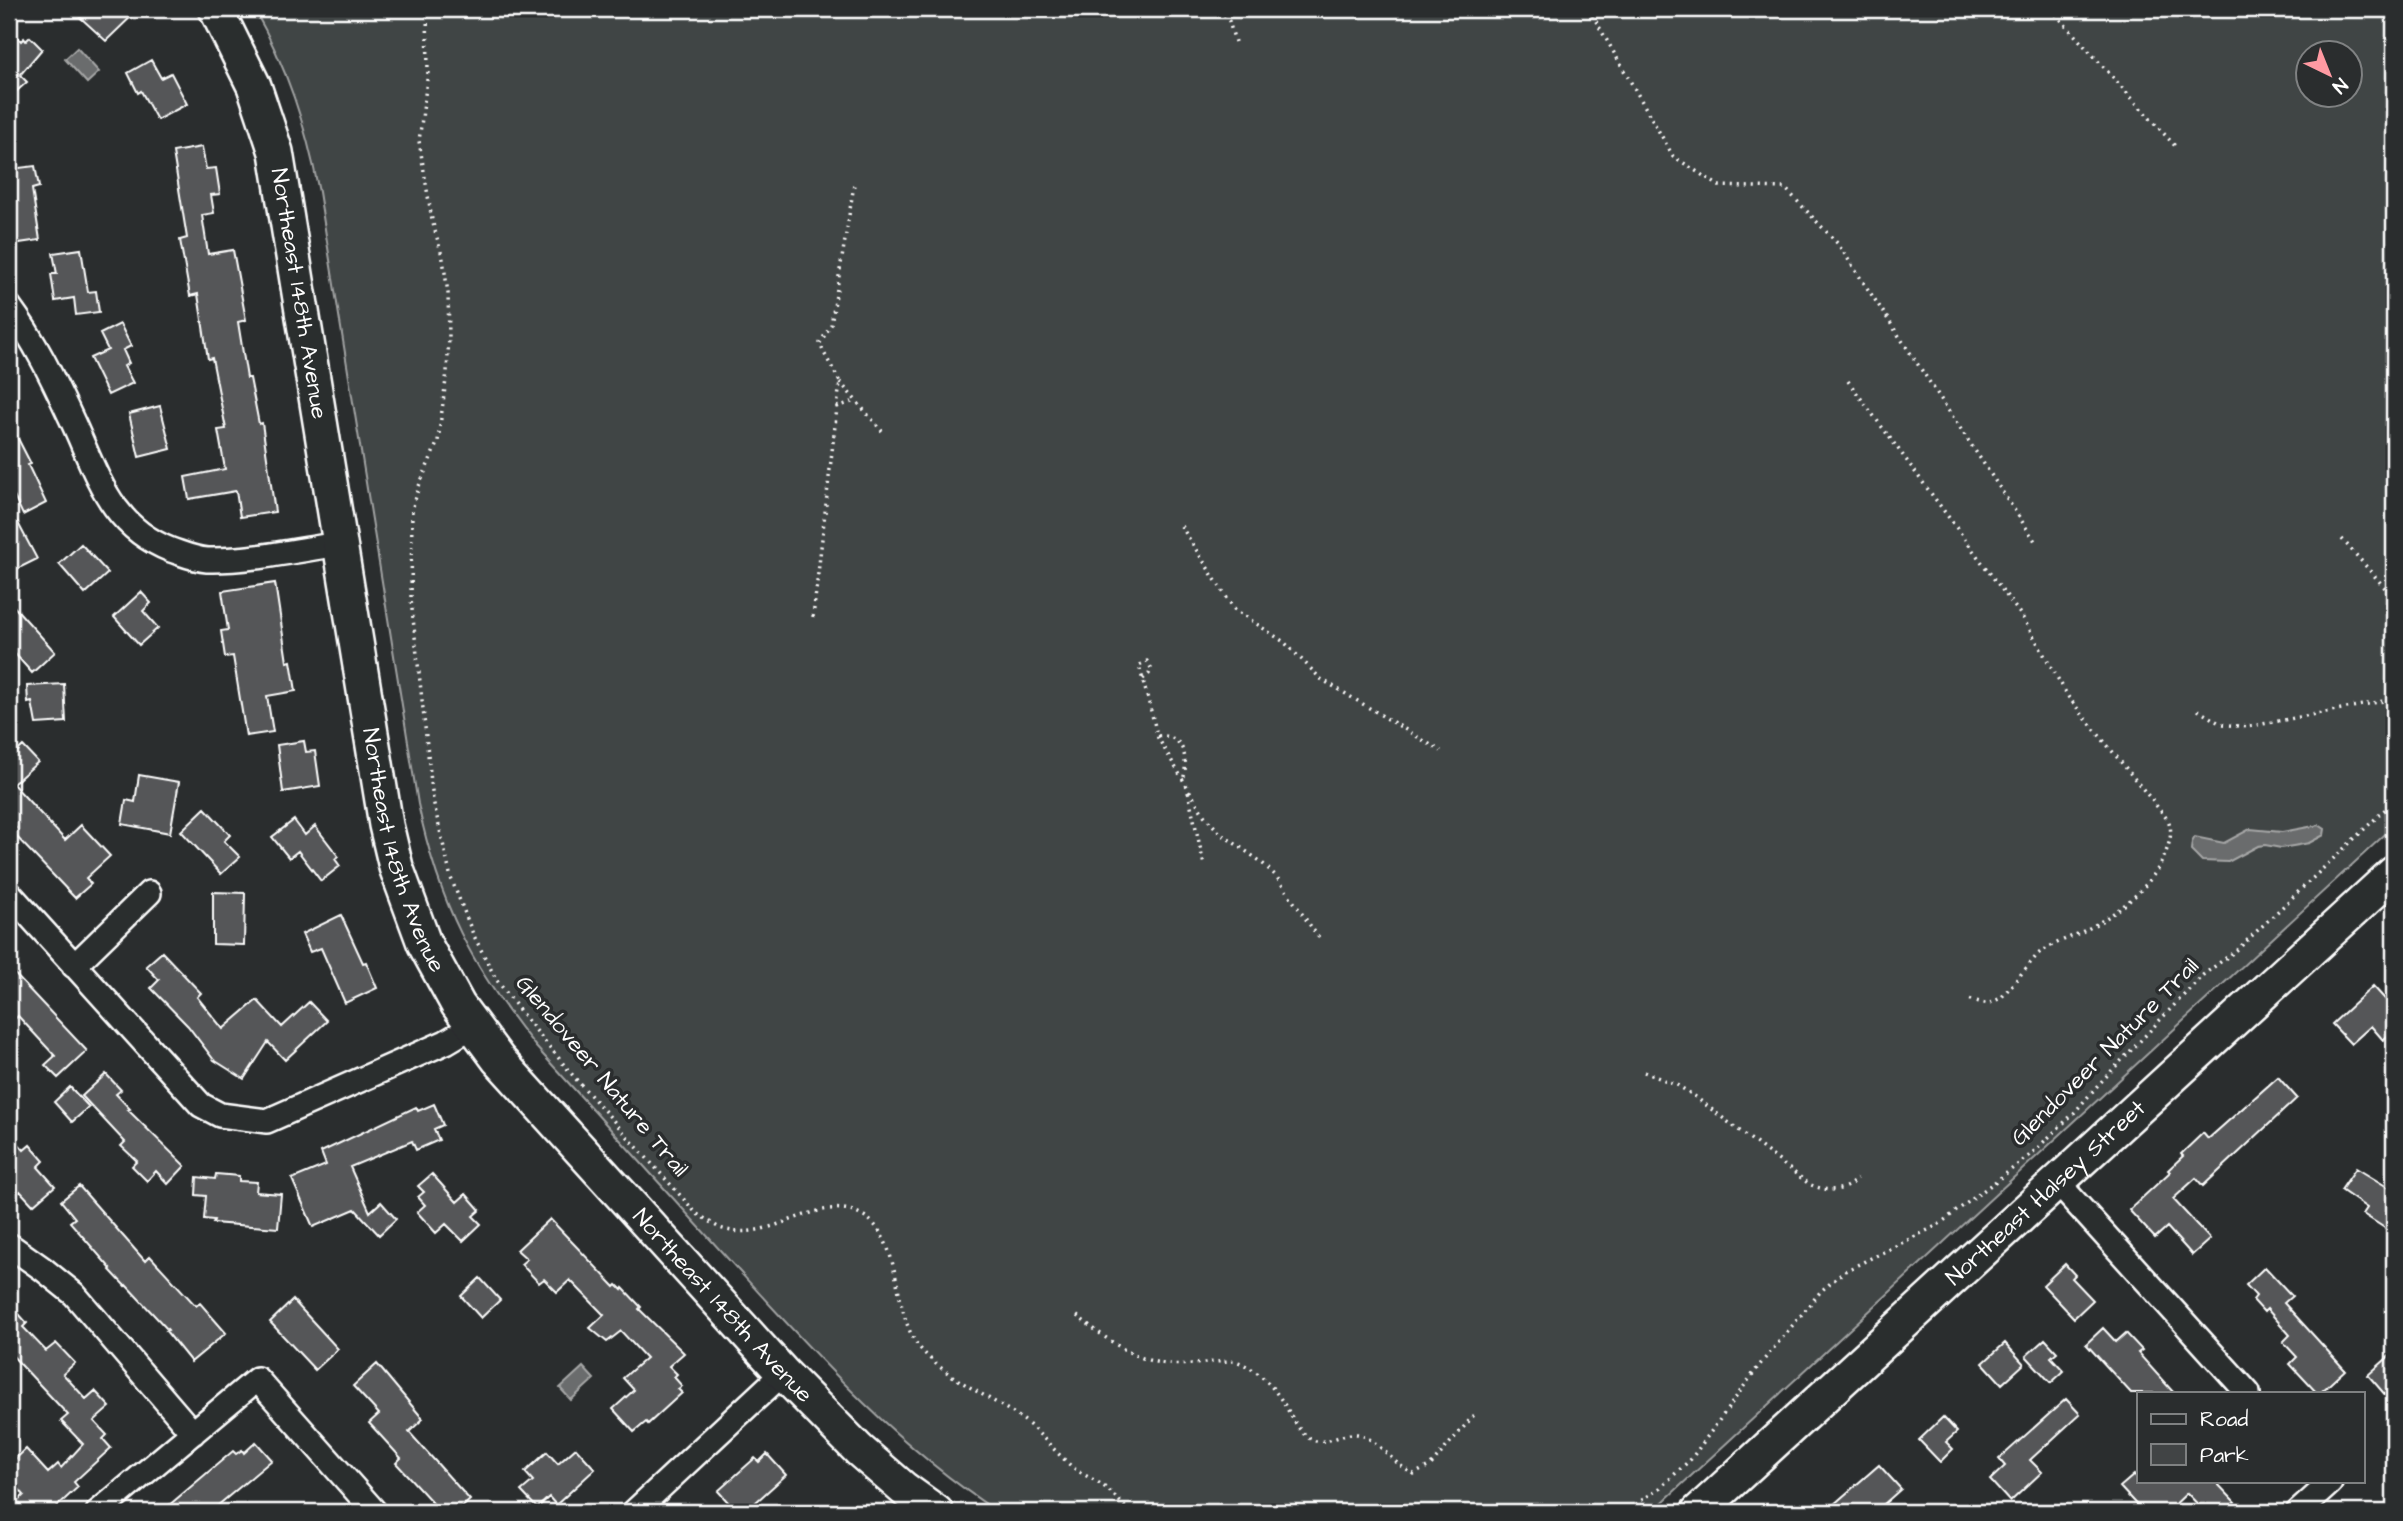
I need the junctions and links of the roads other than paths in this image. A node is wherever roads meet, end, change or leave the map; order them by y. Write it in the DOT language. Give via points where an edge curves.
graph roads {
  1 [pos="216,9"];
  2 [pos="9,306"];
  3 [pos="340,544"];
  4 [pos="2394,873"];
  5 [pos="9,893"];
  6 [pos="149,894"];
  7 [pos="74,966"];
  8 [pos="473,1026"];
  9 [pos="2057,1182"];
  10 [pos="9,1245"];
  11 [pos="783,1373"];
  12 [pos="2247,1392"];
  13 [pos="193,1433"];
  14 [pos="2329,1482"];
  15 [pos="98,1512"];
  16 [pos="375,1512"];
  17 [pos="634,1512"];
  18 [pos="936,1512"];
  19 [pos="1698,1512"];
  20 [pos="2298,1512"];
  1 -- 3 [label="main road, Northeast 148th Avenue" via="254,86 276,152"];
  2 -- 3 [label="street" via="46,365 104,492 118,512 155,544 205,560"];
  3 -- 8 [label="main road, Northeast 148th Avenue" via="396,867 424,943"];
  4 -- 9 [label="main road, Northeast Halsey Street"];
  5 -- 7 [label="street"];
  6 -- 7 [label="street"];
  7 -- 8 [label="street" via="201,1105 239,1118 267,1121"];
  8 -- 11 [label="main road, Northeast 148th Avenue" via="521,1085"];
  9 -- 12 [label="street"];
  9 -- 19 [label="main road, Northeast Halsey Street"];
  10 -- 13 [label="street" via="74,1294"];
  11 -- 17 [label="street"];
  11 -- 18 [label="main road, Northeast 148th Avenue" via="859,1450"];
  13 -- 15 [label="street"];
  13 -- 16 [label="street" via="257,1379"];
  14 -- 20 [label="street"];
}
